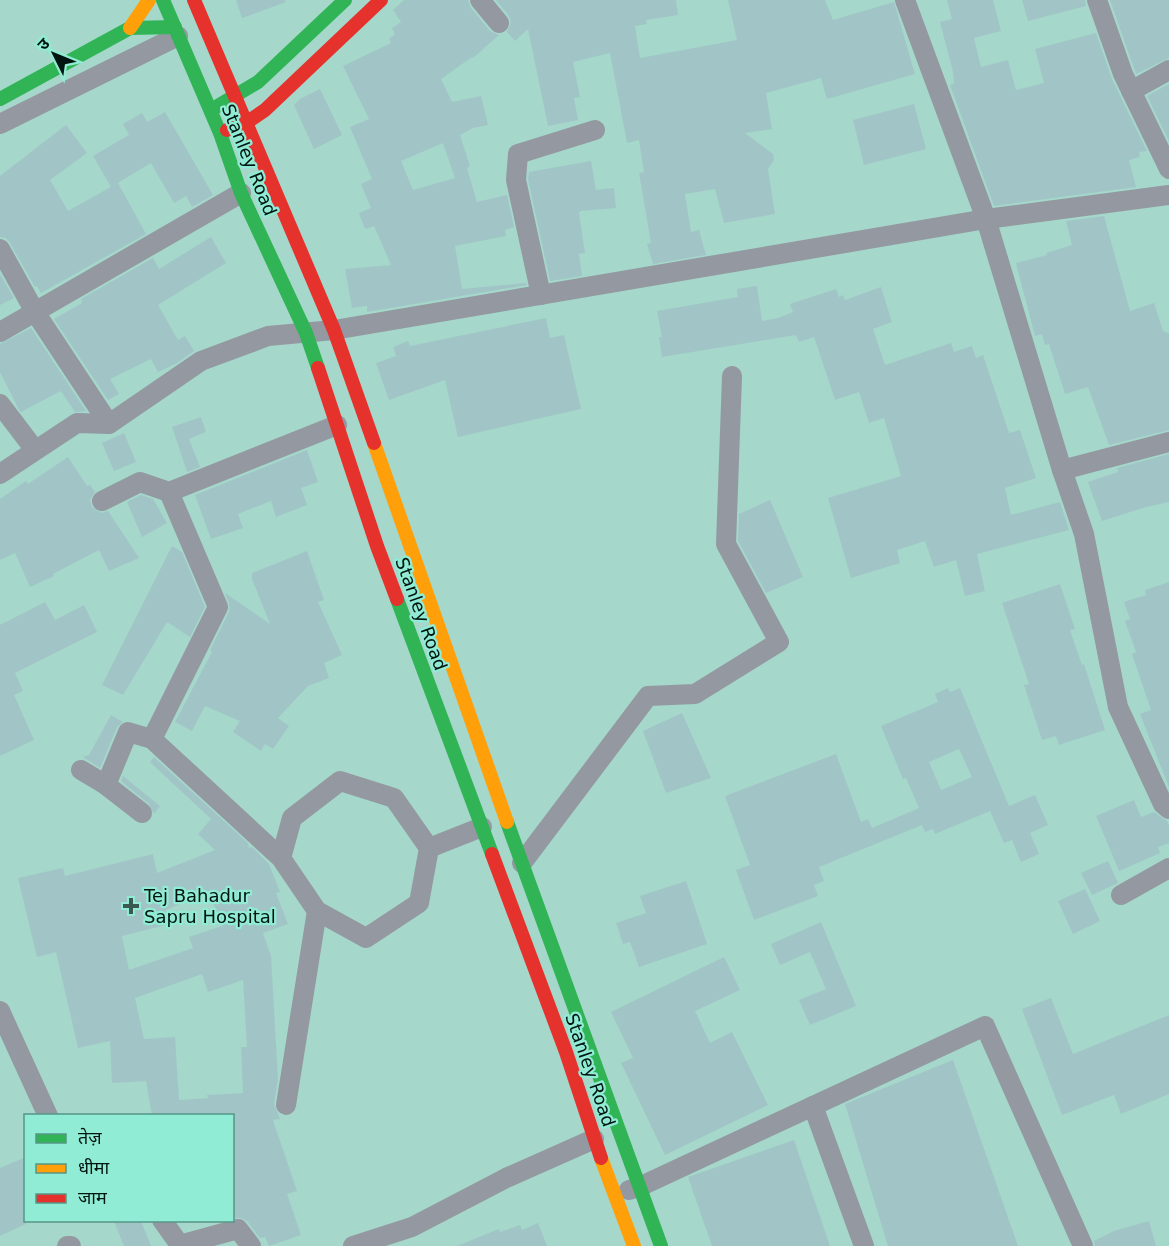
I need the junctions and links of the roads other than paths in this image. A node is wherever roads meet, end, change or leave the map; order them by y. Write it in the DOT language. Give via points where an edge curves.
graph roads {
  1 [pos="149,0"];
  2 [pos="163,0"];
  3 [pos="194,0"];
  4 [pos="345,0"];
  5 [pos="381,0"];
  6 [pos="480,0"];
  7 [pos="905,0"];
  8 [pos="1097,0"];
  9 [pos="499,23"];
  10 [pos="130,28"];
  11 [pos="177,31"];
  12 [pos="1169,70"];
  13 [pos="1131,91"];
  14 [pos="235,97"];
  15 [pos="0,99"];
  16 [pos="210,110"];
  17 [pos="246,123"];
  18 [pos="0,124"];
  19 [pos="594,130"];
  20 [pos="220,133"];
  21 [pos="1169,169"];
  22 [pos="241,193"];
  23 [pos="1169,195"];
  24 [pos="986,219"];
  25 [pos="0,249"];
  26 [pos="540,295"];
  27 [pos="35,312"];
  28 [pos="333,330"];
  29 [pos="0,332"];
  30 [pos="306,333"];
  31 [pos="732,376"];
  32 [pos="0,404"];
  33 [pos="109,424"];
  34 [pos="336,425"];
  35 [pos="1169,442"];
  36 [pos="35,450"];
  37 [pos="1062,470"];
  38 [pos="0,474"];
  39 [pos="169,492"];
  40 [pos="102,501"];
  41 [pos="152,739"];
  42 [pos="81,770"];
  43 [pos="106,785"];
  44 [pos="1169,808"];
  45 [pos="142,813"];
  46 [pos="482,827"];
  47 [pos="429,848"];
  48 [pos="281,858"];
  49 [pos="522,862"];
  50 [pos="1169,868"];
  51 [pos="1121,895"];
  52 [pos="317,911"];
  53 [pos="0,1011"];
  54 [pos="286,1105"];
  55 [pos="813,1106"];
  56 [pos="47,1114"];
  57 [pos="594,1139"];
  58 [pos="639,1187"];
  59 [pos="615,1194"];
  60 [pos="163,1222"];
  61 [pos="251,1246"];
  62 [pos="353,1246"];
  63 [pos="634,1246"];
  64 [pos="661,1246"];
  65 [pos="864,1246"];
  66 [pos="1083,1246"];
  1 -- 10 [label="main road"];
  2 -- 11 [label="main road, Stanley Road"];
  3 -- 14 [label="main road, Stanley Road"];
  4 -- 14 [label="main road" via="266,75"];
  5 -- 17 [label="main road" via="265,110"];
  6 -- 9 [label="street"];
  7 -- 24 [label="street"];
  8 -- 13 [label="street"];
  10 -- 11 [label="main road"];
  10 -- 15 [label="main road"];
  11 -- 16 [label="main road, Stanley Road"];
  11 -- 18 [label="street"];
  12 -- 13 [label="street"];
  13 -- 21 [label="street"];
  14 -- 16 [label="main road"];
  14 -- 17 [label="main road, Stanley Road"];
  16 -- 20 [label="main road, Stanley Road"];
  17 -- 20 [label="main road"];
  17 -- 28 [label="main road, Stanley Road"];
  19 -- 26 [label="street" via="518,154 516,180"];
  20 -- 22 [label="main road, Stanley Road"];
  22 -- 27 [label="street"];
  22 -- 30 [label="main road, Stanley Road"];
  23 -- 24 [label="street"];
  24 -- 26 [label="street"];
  24 -- 37 [label="street"];
  25 -- 27 [label="street"];
  26 -- 28 [label="street"];
  27 -- 29 [label="street"];
  27 -- 33 [label="street"];
  28 -- 30 [label="street"];
  28 -- 49 [label="main road, Stanley Road"];
  30 -- 33 [label="street" via="268,336 201,361"];
  30 -- 34 [label="main road, Stanley Road"];
  31 -- 49 [label="street" via="726,544 779,642 695,694 648,696"];
  32 -- 36 [label="street"];
  33 -- 36 [label="street" via="76,423"];
  34 -- 39 [label="street"];
  34 -- 46 [label="main road, Stanley Road"];
  35 -- 37 [label="street"];
  36 -- 38 [label="street"];
  37 -- 44 [label="street" via="1084,534 1118,707 1163,804"];
  39 -- 40 [label="street" via="140,482"];
  39 -- 41 [label="street" via="218,608"];
  41 -- 43 [label="street" via="128,732"];
  41 -- 48 [label="street"];
  42 -- 43 [label="street"];
  43 -- 45 [label="street"];
  46 -- 47 [label="street"];
  46 -- 57 [label="main road, Stanley Road" via="566,1052"];
  47 -- 48 [label="street" via="394,798 339,781 292,818"];
  47 -- 52 [label="street" via="419,903 366,938"];
  48 -- 52 [label="street"];
  49 -- 58 [label="main road, Stanley Road"];
  50 -- 51 [label="street"];
  52 -- 54 [label="street"];
  53 -- 56 [label="street"];
  55 -- 58 [label="street"];
  55 -- 65 [label="street"];
  55 -- 66 [label="street" via="986,1026"];
  57 -- 59 [label="main road, Stanley Road"];
  57 -- 62 [label="street" via="506,1178 412,1227"];
  58 -- 59 [label="street"];
  58 -- 64 [label="main road, Stanley Road"];
  59 -- 63 [label="main road, Stanley Road"];
  60 -- 61 [label="street" via="180,1245 238,1229"];
}
